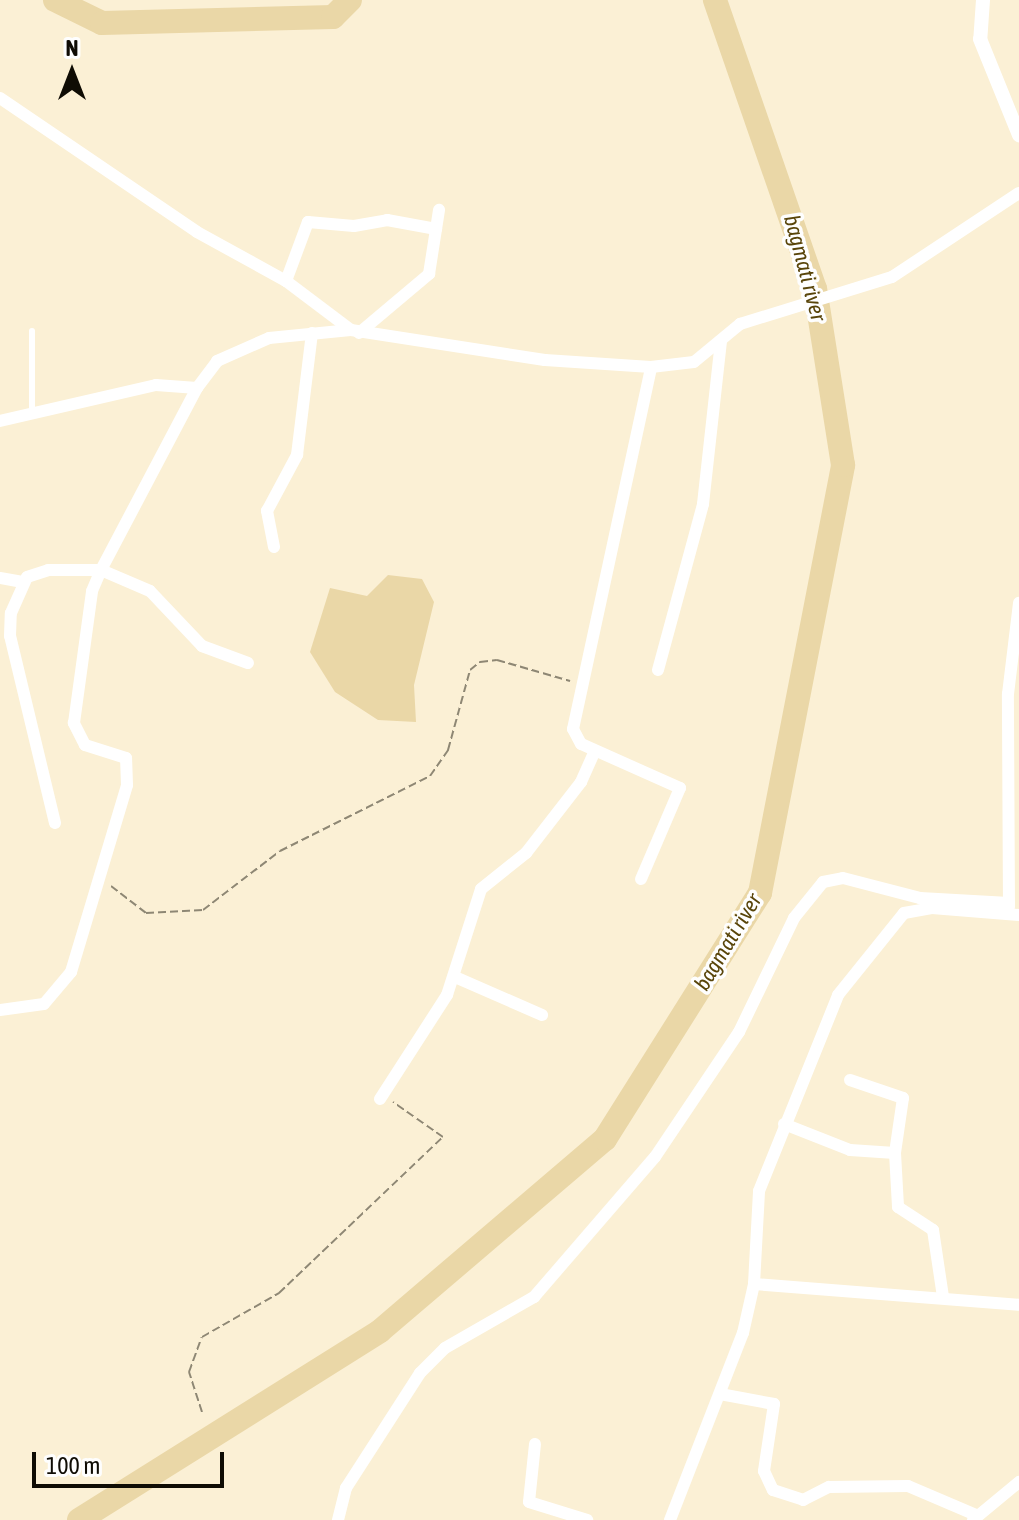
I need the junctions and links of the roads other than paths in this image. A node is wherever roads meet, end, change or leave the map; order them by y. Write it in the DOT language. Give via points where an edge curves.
graph roads {
  1 [pos="983,0"];
  2 [pos="0,98"];
  3 [pos="1019,135"];
  4 [pos="1019,193"];
  5 [pos="439,210"];
  6 [pos="436,229"];
  7 [pos="286,281"];
  8 [pos="32,331"];
  9 [pos="355,332"];
  10 [pos="312,333"];
  11 [pos="721,342"];
  12 [pos="651,367"];
  13 [pos="197,388"];
  14 [pos="32,418"];
  15 [pos="0,421"];
  16 [pos="274,547"];
  17 [pos="101,570"];
  18 [pos="0,578"];
  19 [pos="23,582"];
  20 [pos="1019,603"];
  21 [pos="248,663"];
  22 [pos="658,670"];
  23 [pos="595,751"];
  24 [pos="55,823"];
  25 [pos="641,879"];
  26 [pos="1012,910"];
  27 [pos="455,977"];
  28 [pos="0,1010"];
  29 [pos="542,1015"];
  30 [pos="850,1080"];
  31 [pos="380,1099"];
  32 [pos="784,1124"];
  33 [pos="895,1153"];
  34 [pos="754,1284"];
  35 [pos="943,1297"];
  36 [pos="1019,1305"];
  37 [pos="720,1394"];
  38 [pos="535,1444"];
  39 [pos="1019,1482"];
  40 [pos="974,1518"];
  41 [pos="338,1520"];
  42 [pos="587,1520"];
  43 [pos="670,1520"];
  1 -- 3 [label="street" via="980,39"];
  2 -- 7 [label="street" via="197,232"];
  4 -- 11 [label="street" via="892,277 740,324"];
  5 -- 6 [label="street"];
  6 -- 7 [label="street" via="387,220 354,226 308,222"];
  6 -- 9 [label="street" via="424,281"];
  7 -- 9 [label="street"];
  8 -- 14 [label="lane"];
  9 -- 10 [label="street"];
  9 -- 12 [label="street" via="515,357"];
  10 -- 13 [label="street" via="240,346 217,361"];
  10 -- 16 [label="street" via="297,455 267,511"];
  11 -- 12 [label="street" via="694,362"];
  11 -- 22 [label="street" via="703,504"];
  12 -- 23 [label="street" via="573,733"];
  13 -- 14 [label="street" via="156,385"];
  13 -- 17 [label="street"];
  14 -- 15 [label="street"];
  17 -- 19 [label="street" via="48,570"];
  17 -- 21 [label="street" via="159,598 202,646"];
  17 -- 28 [label="street" via="92,591 74,723 80,741 121,754 129,770 71,972 57,994 35,1008"];
  18 -- 19 [label="street"];
  19 -- 24 [label="street" via="10,636"];
  20 -- 26 [label="street" via="1008,694"];
  23 -- 25 [label="street" via="669,778 680,788"];
  23 -- 27 [label="street" via="581,782 526,853 481,889"];
  26 -- 32 [label="street" via="932,908 897,919 825,1017"];
  26 -- 41 [label="street" via="920,898 843,878 823,882 794,918 739,1032 655,1157 534,1297 445,1348 420,1373 346,1488"];
  27 -- 29 [label="street"];
  27 -- 31 [label="street"];
  30 -- 33 [label="street" via="901,1094"];
  32 -- 33 [label="street" via="850,1150"];
  32 -- 34 [label="street" via="759,1191"];
  33 -- 35 [label="street" via="898,1207 933,1230"];
  34 -- 35 [label="street"];
  34 -- 37 [label="street"];
  35 -- 36 [label="street"];
  37 -- 40 [label="street" via="774,1404 764,1471 773,1490 803,1500 829,1487 908,1486"];
  37 -- 43 [label="street"];
  38 -- 42 [label="street" via="529,1502"];
  39 -- 40 [label="street"];
}
